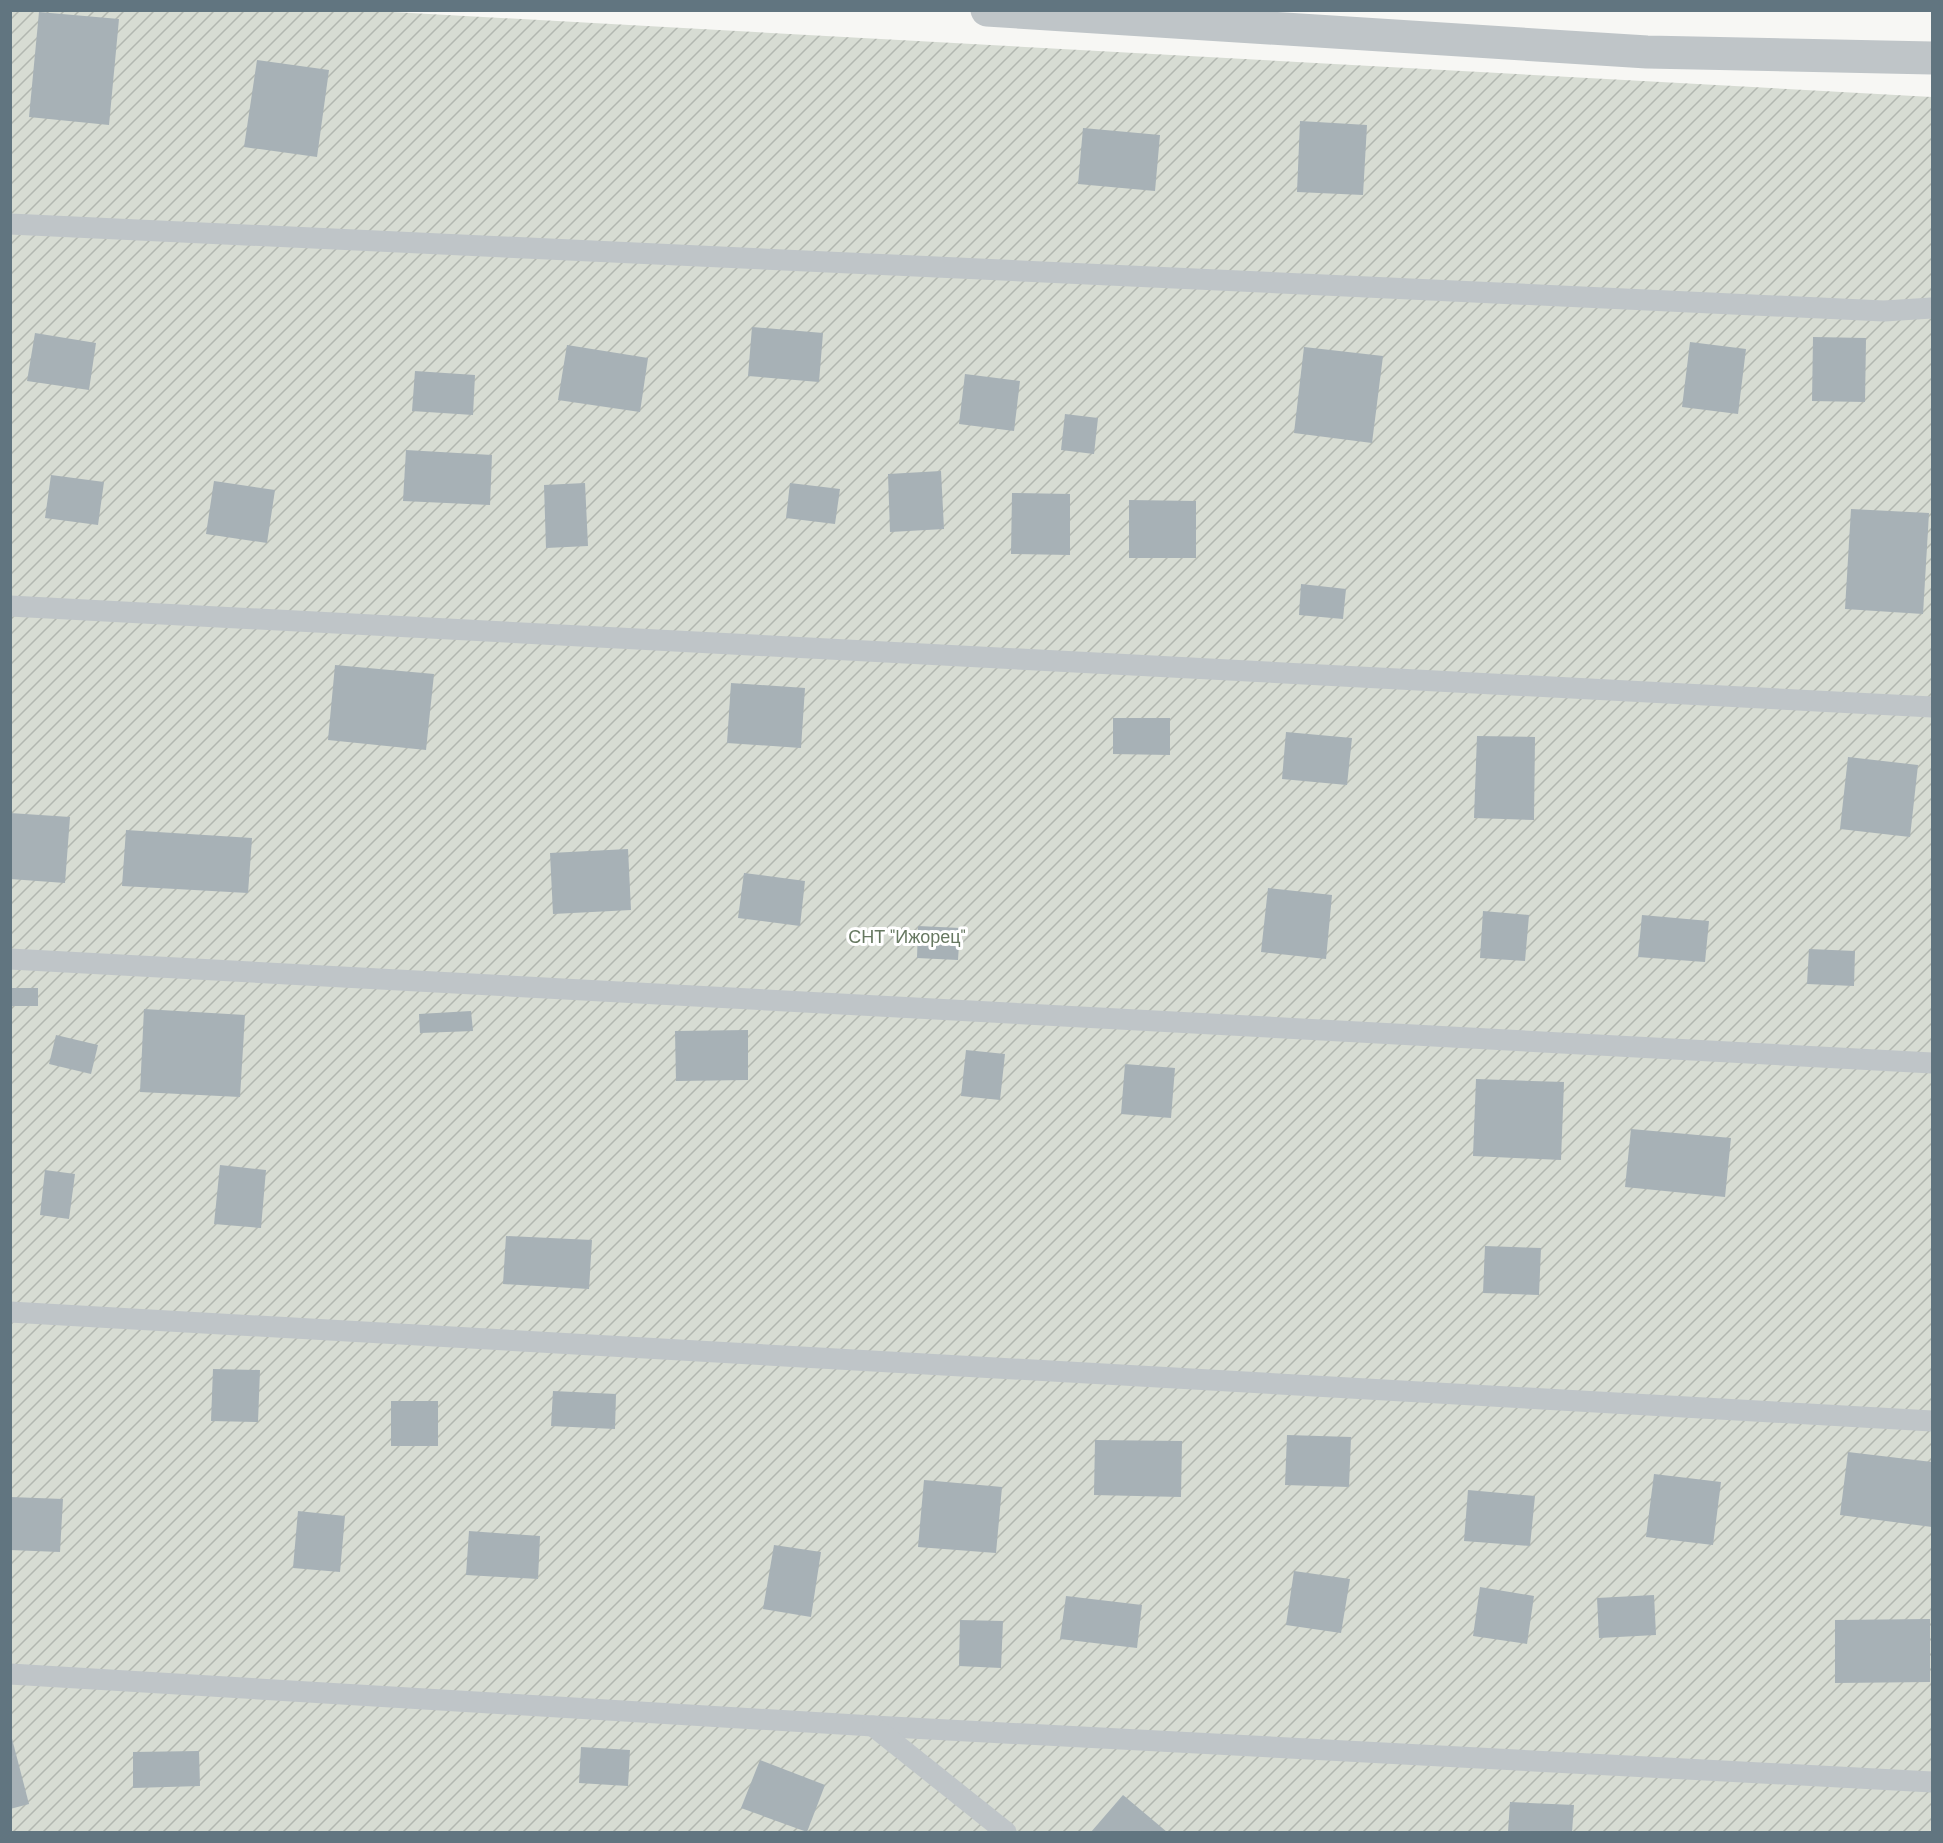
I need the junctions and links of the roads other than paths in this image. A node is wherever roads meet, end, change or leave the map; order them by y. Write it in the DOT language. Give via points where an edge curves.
graph roads {
  1 [pos="987,10"];
  2 [pos="1384,23"];
  3 [pos="1932,58"];
  4 [pos="10,224"];
  5 [pos="1932,309"];
  6 [pos="10,606"];
  7 [pos="1932,707"];
  8 [pos="10,959"];
  9 [pos="1932,1063"];
  10 [pos="10,1312"];
  11 [pos="1932,1421"];
  12 [pos="10,1674"];
  13 [pos="873,1726"];
  14 [pos="1932,1782"];
  15 [pos="1006,1833"];
  1 -- 2 [label="street"];
  2 -- 3 [label="street" via="1647,52"];
  4 -- 5 [label="lane" via="1884,311"];
  6 -- 7 [label="lane"];
  8 -- 9 [label="lane"];
  10 -- 11 [label="lane"];
  12 -- 13 [label="lane"];
  13 -- 14 [label="lane"];
  13 -- 15 [label="lane"];
}
